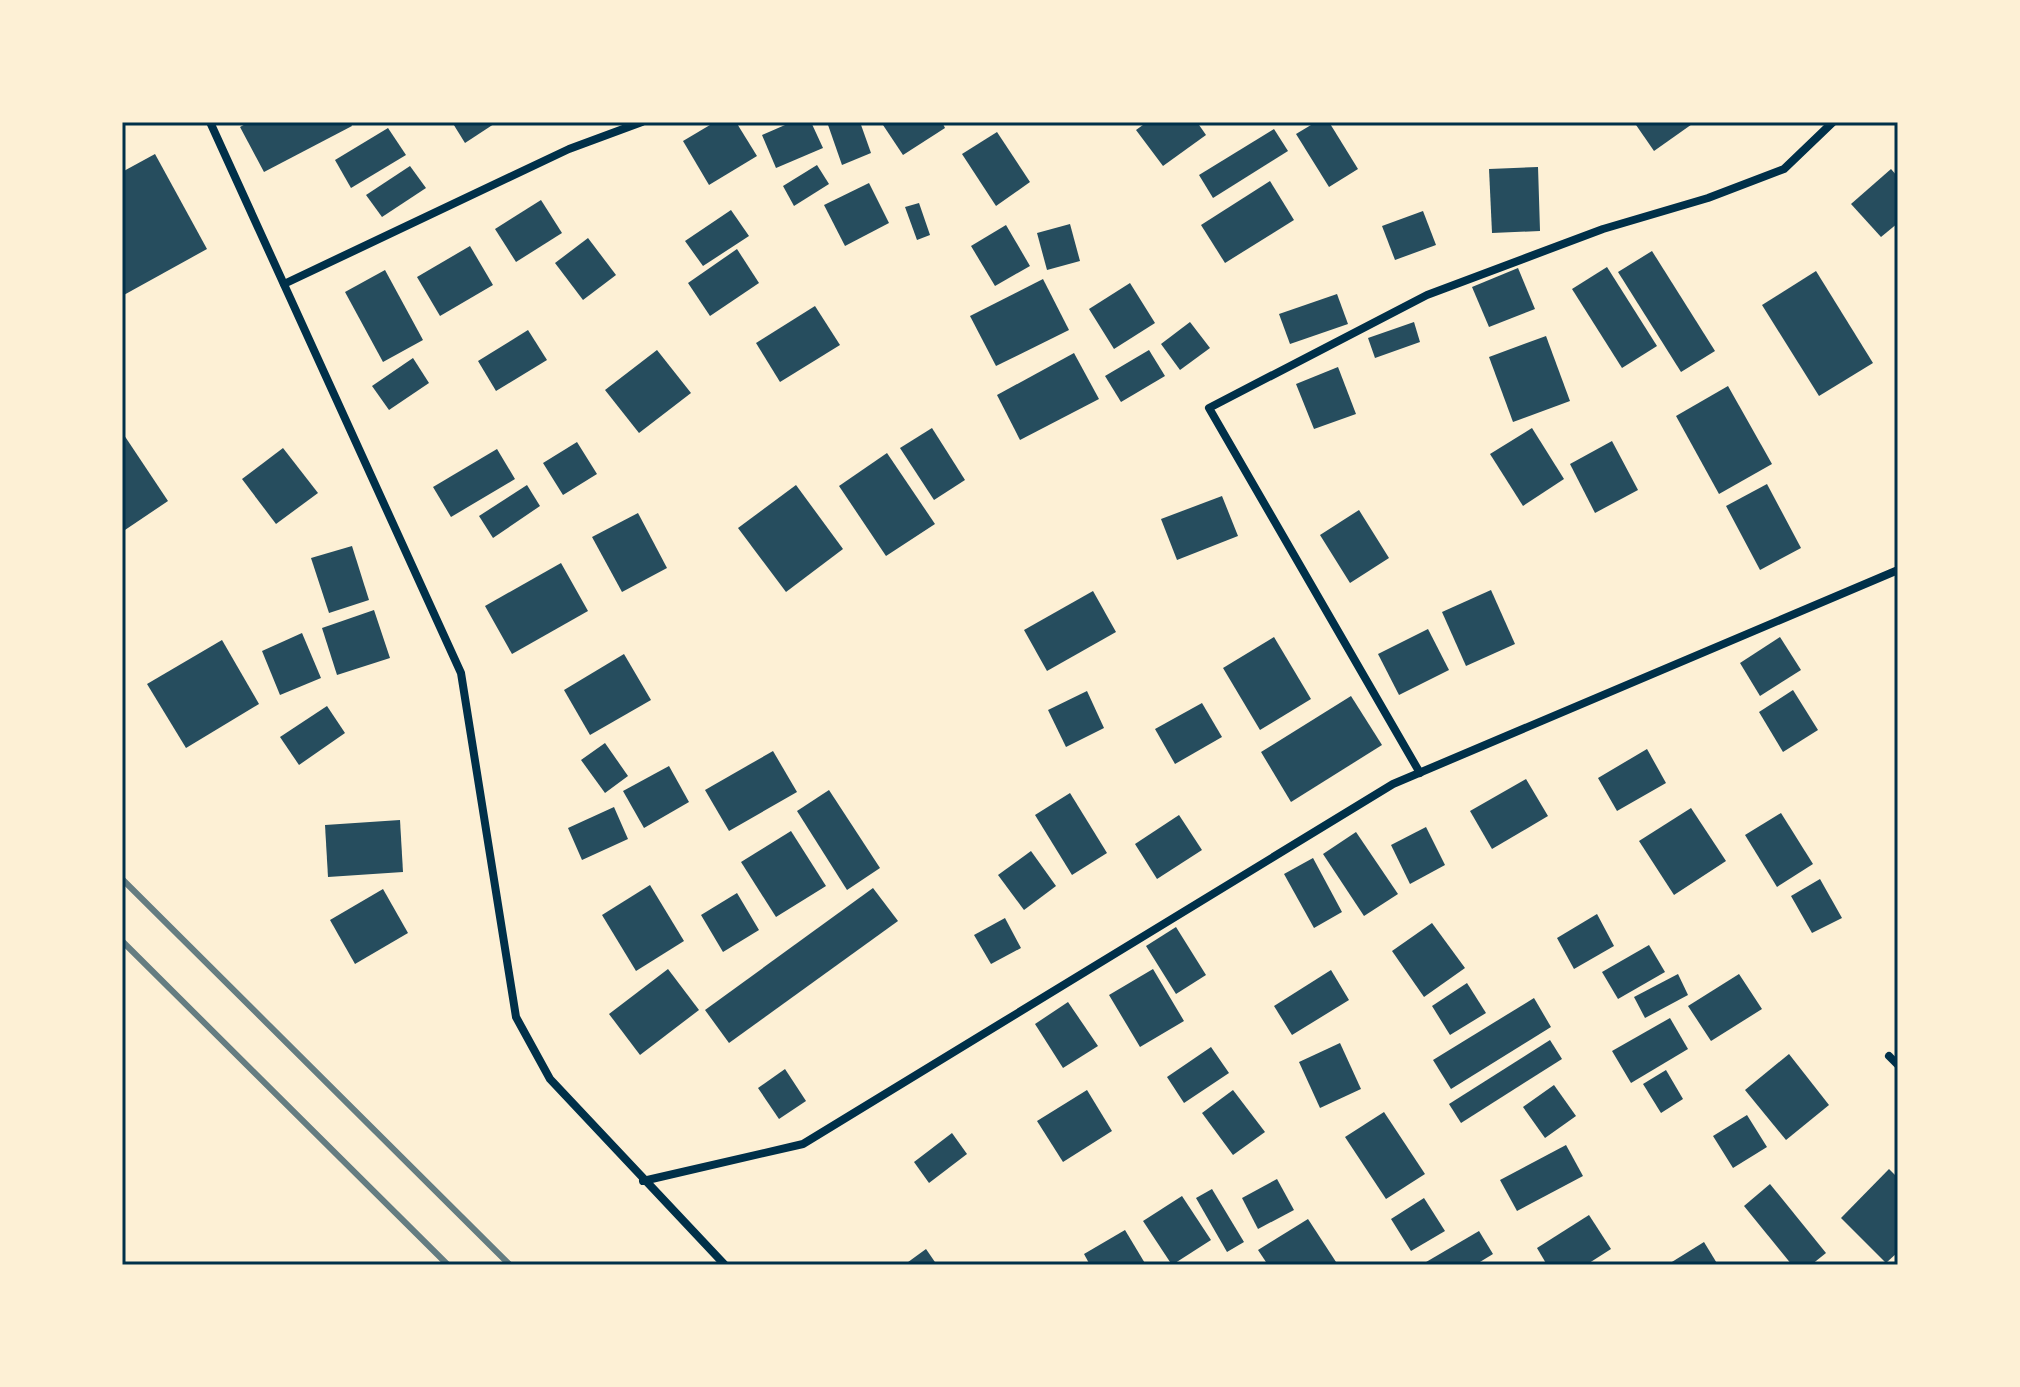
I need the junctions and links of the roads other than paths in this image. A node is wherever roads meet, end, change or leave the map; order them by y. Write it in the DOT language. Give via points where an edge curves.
graph roads {
  1 [pos="210,122"];
  2 [pos="642,122"];
  3 [pos="1833,122"];
  4 [pos="284,284"];
  5 [pos="1898,570"];
  6 [pos="1420,773"];
  7 [pos="1889,1056"];
  8 [pos="1898,1065"];
  9 [pos="643,1181"];
  10 [pos="725,1265"];
  1 -- 4 [label="street"];
  2 -- 4 [label="street" via="569,149"];
  3 -- 6 [label="street" via="1784,169 1427,295 1209,408"];
  4 -- 9 [label="street" via="461,673 516,1017 550,1079"];
  5 -- 6 [label="street"];
  6 -- 9 [label="street" via="1393,784 803,1144"];
  7 -- 8 [label="street"];
  9 -- 10 [label="street"];
}
